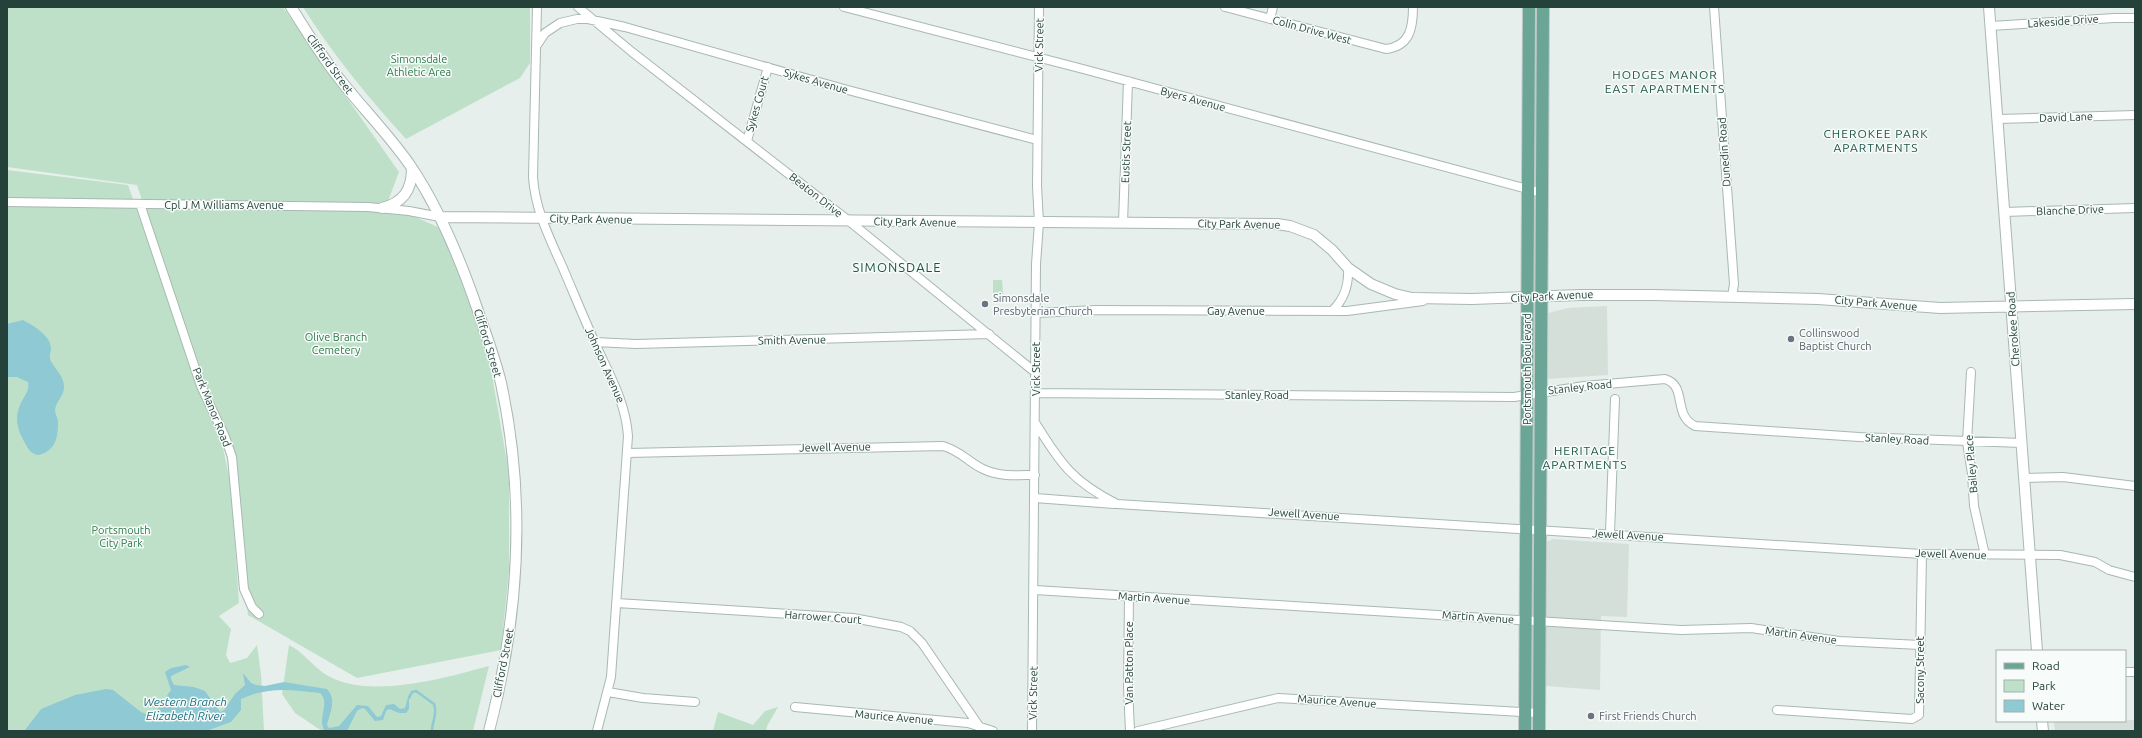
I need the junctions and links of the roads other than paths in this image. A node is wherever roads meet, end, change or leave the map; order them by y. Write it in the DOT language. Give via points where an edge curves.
graph roads {
  1 [pos="290,7"];
  2 [pos="537,7"];
  3 [pos="578,7"];
  4 [pos="844,7"];
  5 [pos="1039,7"];
  6 [pos="1225,7"];
  7 [pos="1273,7"];
  8 [pos="1413,7"];
  9 [pos="1529,7"];
  10 [pos="1543,7"];
  11 [pos="1714,7"];
  12 [pos="1989,7"];
  13 [pos="2135,18"];
  14 [pos="1270,19"];
  15 [pos="594,20"];
  16 [pos="1991,26"];
  17 [pos="536,46"];
  18 [pos="1039,59"];
  19 [pos="768,67"];
  20 [pos="1128,81"];
  21 [pos="2135,116"];
  22 [pos="1997,119"];
  23 [pos="1038,140"];
  24 [pos="747,141"];
  25 [pos="412,168"];
  26 [pos="1528,189"];
  27 [pos="1542,193"];
  28 [pos="7,202"];
  29 [pos="140,204"];
  30 [pos="382,208"];
  31 [pos="2135,208"];
  32 [pos="2004,212"];
  33 [pos="440,217"];
  34 [pos="541,219"];
  35 [pos="849,221"];
  36 [pos="1039,223"];
  37 [pos="1123,223"];
  38 [pos="1348,268"];
  39 [pos="1541,297"];
  40 [pos="1732,297"];
  41 [pos="1435,298"];
  42 [pos="1527,298"];
  43 [pos="2135,304"];
  44 [pos="2012,306"];
  45 [pos="1333,310"];
  46 [pos="1036,313"];
  47 [pos="989,334"];
  48 [pos="595,342"];
  49 [pos="1971,372"];
  50 [pos="1036,373"];
  51 [pos="1540,391"];
  52 [pos="1036,393"];
  53 [pos="1526,394"];
  54 [pos="1615,399"];
  55 [pos="1036,424"];
  56 [pos="1967,442"];
  57 [pos="2022,443"];
  58 [pos="628,453"];
  59 [pos="1035,475"];
  60 [pos="2025,478"];
  61 [pos="2135,486"];
  62 [pos="1035,498"];
  63 [pos="1117,504"];
  64 [pos="1526,528"];
  65 [pos="1540,530"];
  66 [pos="1610,533"];
  67 [pos="1922,554"];
  68 [pos="1985,555"];
  69 [pos="2031,556"];
  70 [pos="2135,577"];
  71 [pos="1035,590"];
  72 [pos="1129,596"];
  73 [pos="617,603"];
  74 [pos="259,614"];
  75 [pos="1526,621"];
  76 [pos="1540,622"];
  77 [pos="1920,645"];
  78 [pos="2037,650"];
  79 [pos="608,692"];
  80 [pos="695,702"];
  81 [pos="795,707"];
  82 [pos="1777,710"];
  83 [pos="1525,712"];
  84 [pos="1539,713"];
  85 [pos="979,726"];
  86 [pos="489,731"];
  87 [pos="597,731"];
  88 [pos="993,731"];
  89 [pos="1032,731"];
  90 [pos="1130,731"];
  91 [pos="1138,731"];
  92 [pos="1525,731"];
  93 [pos="1539,731"];
  1 -- 25 [label="street, Clifford Street" via="341,81"];
  2 -- 17 [label="street, Johnson Avenue"];
  3 -- 15 [label="street, Beaton Drive"];
  4 -- 18 [label="street, Byers Avenue"];
  5 -- 18 [label="street, Vick Street"];
  6 -- 14 [label="street, Colin Drive West"];
  7 -- 14 [label="street"];
  8 -- 14 [label="street, Colin Drive West" via="1413,25 1407,38 1393,48 1377,47"];
  9 -- 26 [label="main road, Portsmouth Boulevard"];
  10 -- 27 [label="main road, Portsmouth Boulevard"];
  11 -- 40 [label="street, Dunedin Road" via="1734,284"];
  12 -- 16 [label="street, Cherokee Road"];
  13 -- 16 [label="street, Lakeside Drive"];
  15 -- 17 [label="street" via="578,18 560,23 545,33"];
  15 -- 19 [label="street, Sykes Avenue"];
  15 -- 24 [label="street, Beaton Drive"];
  16 -- 22 [label="street, Cherokee Road"];
  17 -- 34 [label="street, Johnson Avenue" via="533,177"];
  18 -- 20 [label="street, Byers Avenue"];
  18 -- 23 [label="street, Vick Street"];
  19 -- 23 [label="street, Sykes Avenue"];
  19 -- 24 [label="street, Sykes Court"];
  20 -- 26 [label="street, Byers Avenue"];
  20 -- 37 [label="street, Eustis Street"];
  21 -- 22 [label="street, David Lane"];
  22 -- 32 [label="street, Cherokee Road"];
  23 -- 36 [label="street, Vick Street"];
  24 -- 35 [label="street, Beaton Drive"];
  25 -- 30 [label="street" via="410,184 404,197"];
  25 -- 33 [label="street, Clifford Street"];
  26 -- 27 [label="street, Byers Avenue"];
  26 -- 42 [label="main road, Portsmouth Boulevard"];
  27 -- 39 [label="main road, Portsmouth Boulevard"];
  28 -- 29 [label="street, Cpl J M Williams Avenue"];
  29 -- 30 [label="street, Cpl J M Williams Avenue"];
  29 -- 74 [label="street, Park Manor Road" via="201,386 232,458 244,589 252,607"];
  30 -- 33 [label="street, Cpl J M Williams Avenue"];
  31 -- 32 [label="street, Blanche Drive"];
  32 -- 44 [label="street, Cherokee Road"];
  33 -- 34 [label="street, City Park Avenue"];
  33 -- 86 [label="street, Clifford Street" via="464,268 494,359 506,410 516,501 516,558 512,612 506,656"];
  34 -- 35 [label="street, City Park Avenue"];
  34 -- 48 [label="street, Johnson Avenue"];
  35 -- 36 [label="street, City Park Avenue"];
  35 -- 47 [label="street, Beaton Drive"];
  36 -- 37 [label="street, City Park Avenue"];
  36 -- 46 [label="street, Vick Street"];
  37 -- 38 [label="street, City Park Avenue" via="1290,226 1324,243"];
  38 -- 41 [label="street, City Park Avenue" via="1371,284 1389,292 1412,298"];
  38 -- 45 [label="street" via="1344,296"];
  39 -- 40 [label="street, City Park Avenue" via="1600,294"];
  39 -- 42 [label="street, City Park Avenue"];
  39 -- 51 [label="main road, Portsmouth Boulevard"];
  40 -- 44 [label="street, City Park Avenue" via="1830,299 1940,308"];
  41 -- 42 [label="street, City Park Avenue"];
  41 -- 45 [label="street, Gay Avenue" via="1395,306"];
  42 -- 53 [label="main road, Portsmouth Boulevard"];
  43 -- 44 [label="street, City Park Avenue"];
  44 -- 57 [label="street, Cherokee Road"];
  45 -- 46 [label="street, Gay Avenue" via="1095,310"];
  46 -- 50 [label="street, Vick Street"];
  47 -- 48 [label="street, Smith Avenue" via="644,344"];
  47 -- 50 [label="street, Beaton Drive"];
  48 -- 58 [label="street, Johnson Avenue" via="624,406"];
  49 -- 56 [label="street, Bailey Place"];
  50 -- 52 [label="street, Vick Street"];
  51 -- 53 [label="street, Stanley Road"];
  51 -- 56 [label="street, Stanley Road" via="1665,379 1674,384 1682,413 1689,423 1695,426"];
  51 -- 65 [label="main road, Portsmouth Boulevard"];
  52 -- 53 [label="street, Stanley Road" via="1514,397"];
  52 -- 55 [label="street, Vick Street"];
  53 -- 64 [label="main road, Portsmouth Boulevard"];
  54 -- 66 [label="street"];
  55 -- 59 [label="street, Vick Street"];
  55 -- 63 [label="street, Jewell Avenue" via="1068,471 1092,491"];
  56 -- 57 [label="street, Stanley Road"];
  56 -- 68 [label="street, Bailey Place" via="1974,506"];
  57 -- 60 [label="street, Cherokee Road"];
  58 -- 59 [label="street, Jewell Avenue" via="943,446 953,449 974,464 995,474"];
  58 -- 73 [label="street, Johnson Avenue"];
  59 -- 62 [label="street, Vick Street"];
  60 -- 61 [label="street" via="2063,477"];
  60 -- 69 [label="street, Cherokee Road"];
  62 -- 63 [label="street, Jewell Avenue"];
  62 -- 71 [label="street, Vick Street"];
  63 -- 64 [label="street, Jewell Avenue"];
  64 -- 65 [label="street, Jewell Avenue"];
  64 -- 75 [label="main road, Portsmouth Boulevard"];
  65 -- 66 [label="street, Jewell Avenue"];
  65 -- 76 [label="main road, Portsmouth Boulevard"];
  66 -- 67 [label="street, Jewell Avenue"];
  67 -- 68 [label="street, Jewell Avenue"];
  67 -- 77 [label="street, Sacony Street"];
  68 -- 69 [label="street, Jewell Avenue"];
  69 -- 70 [label="street, Jewell Avenue" via="2076,557"];
  69 -- 78 [label="street, Cherokee Road"];
  71 -- 72 [label="street, Martin Avenue"];
  71 -- 89 [label="street, Vick Street"];
  72 -- 75 [label="street, Martin Avenue"];
  72 -- 90 [label="street, Van Patton Place"];
  73 -- 79 [label="street, Johnson Avenue"];
  73 -- 85 [label="street, Harrower Court" via="852,618 901,626 922,643"];
  75 -- 76 [label="street, Martin Avenue"];
  75 -- 83 [label="main road, Portsmouth Boulevard"];
  76 -- 77 [label="street, Martin Avenue" via="1681,630 1751,628 1839,641"];
  76 -- 84 [label="main road, Portsmouth Boulevard"];
  77 -- 82 [label="street, Sacony Street" via="1920,711 1916,718"];
  79 -- 80 [label="street"];
  79 -- 87 [label="street, Johnson Avenue"];
  81 -- 85 [label="street, Maurice Avenue"];
  83 -- 84 [label="street, Maurice Avenue"];
  83 -- 91 [label="street, Maurice Avenue" via="1278,698"];
  83 -- 92 [label="main road, Portsmouth Boulevard"];
  84 -- 93 [label="main road, Portsmouth Boulevard"];
  85 -- 88 [label="street, Maurice Avenue"];
}
